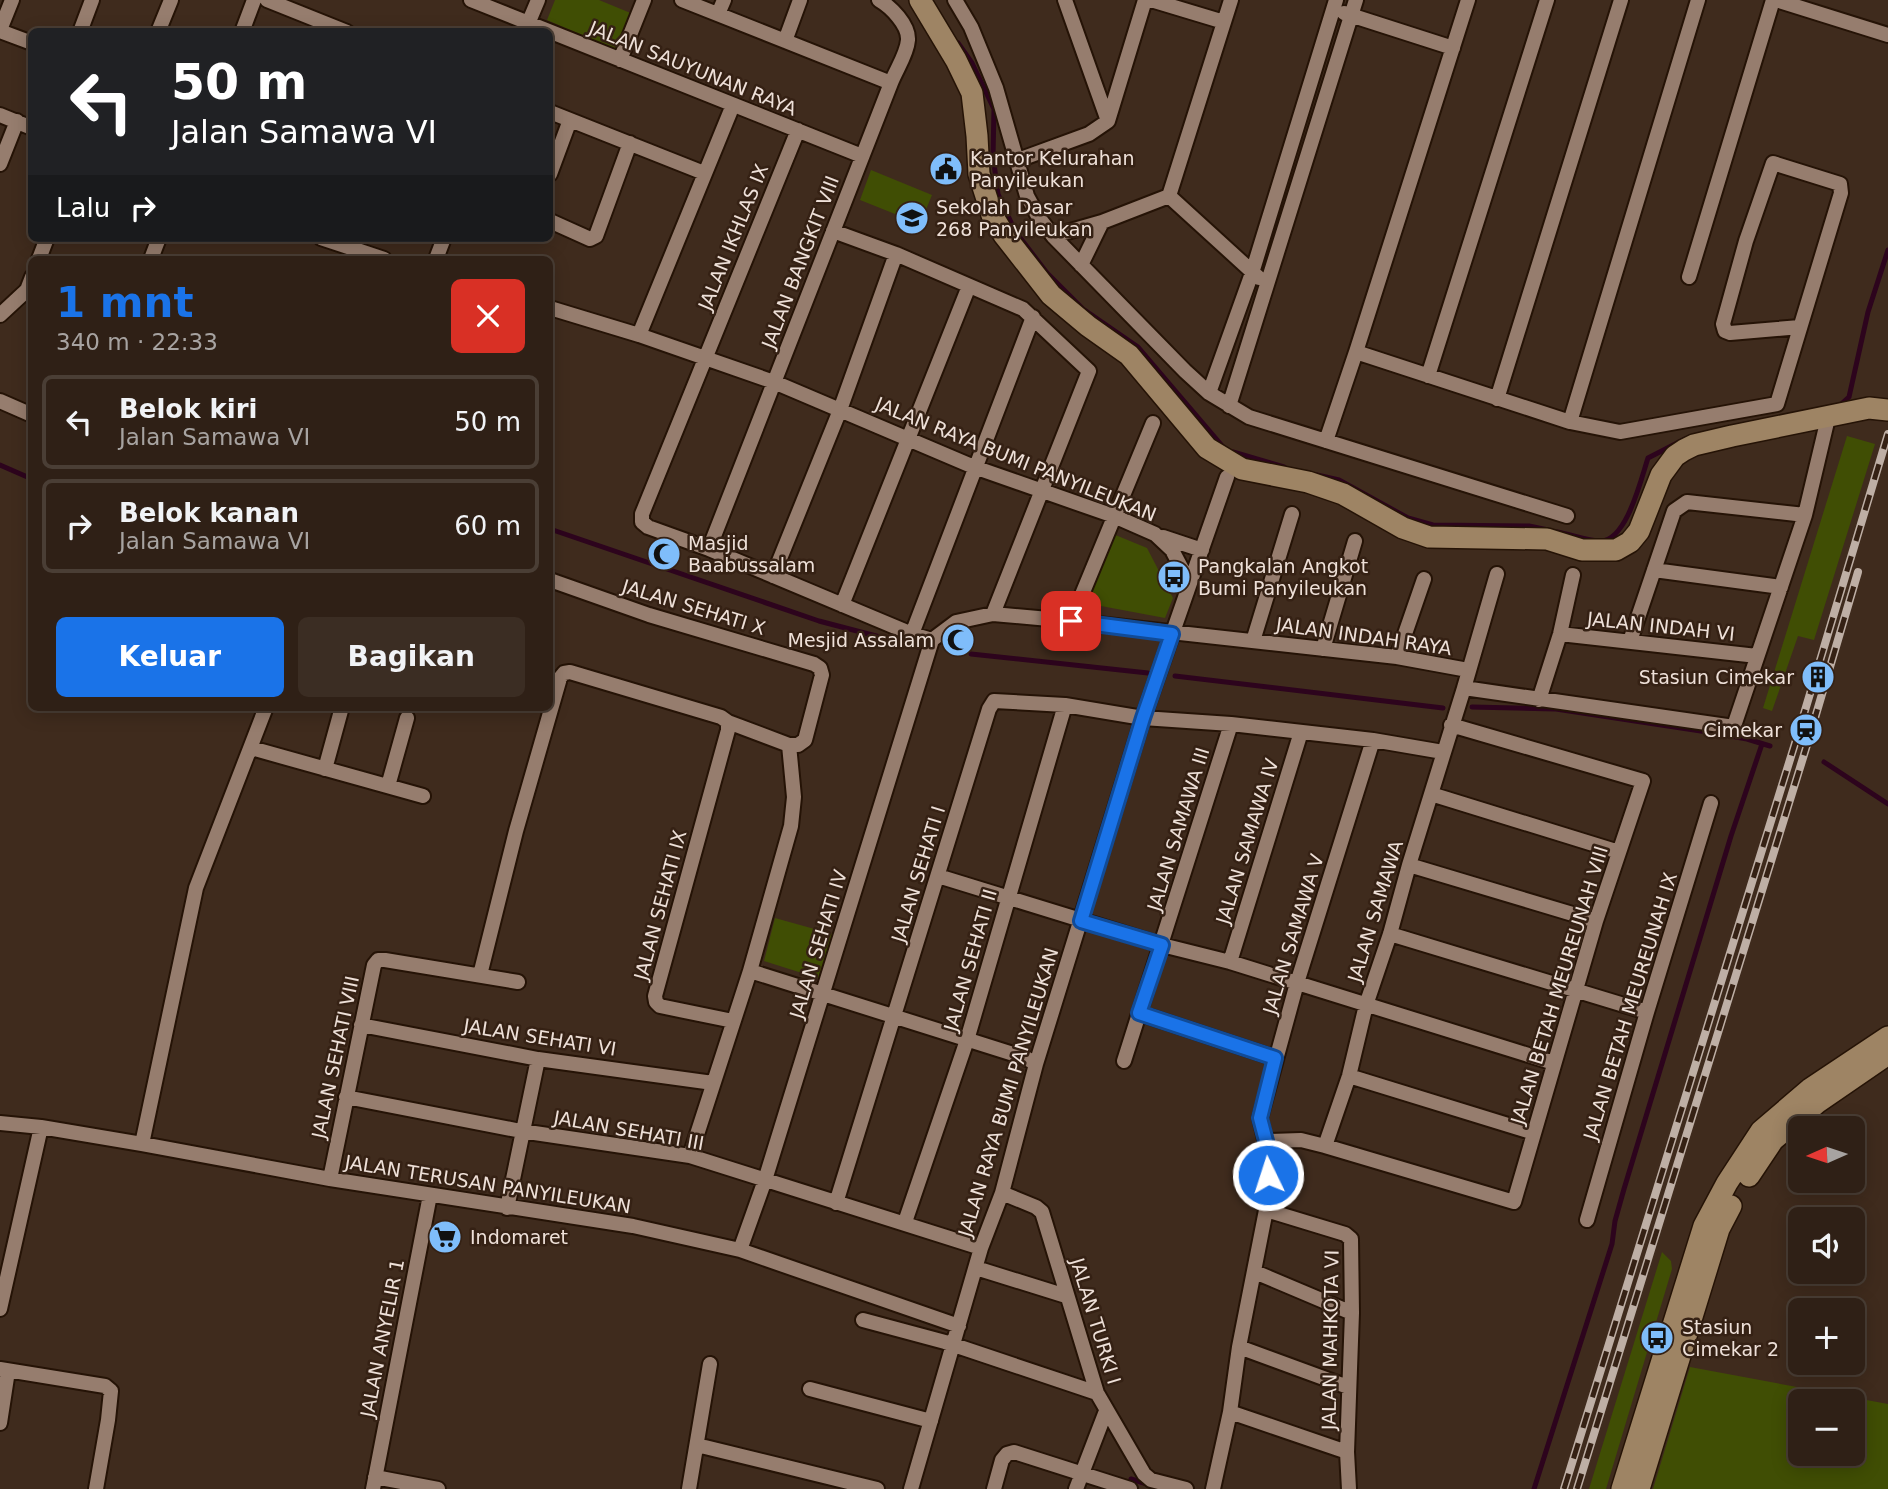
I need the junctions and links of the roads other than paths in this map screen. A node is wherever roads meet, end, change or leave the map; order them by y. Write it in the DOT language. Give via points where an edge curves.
graph roads {
  1 [pos="12,0"];
  2 [pos="92,0"];
  3 [pos="171,0"];
  4 [pos="254,0"];
  5 [pos="267,0"];
  6 [pos="471,0"];
  7 [pos="538,0"];
  8 [pos="643,0"];
  9 [pos="682,0"];
  10 [pos="724,0"];
  11 [pos="800,0"];
  12 [pos="879,0"];
  13 [pos="920,0"];
  14 [pos="955,0"];
  15 [pos="1065,0"];
  16 [pos="1145,0"];
  17 [pos="1151,0"];
  18 [pos="1231,0"];
  19 [pos="1356,0"];
  20 [pos="1468,0"];
  21 [pos="1547,0"];
  22 [pos="1621,0"];
  23 [pos="1698,0"];
  24 [pos="1774,0"];
  25 [pos="1334,4"];
  26 [pos="718,14"];
  27 [pos="1351,15"];
  28 [pos="1224,22"];
  29 [pos="527,27"];
  30 [pos="82,28"];
  31 [pos="160,28"];
  32 [pos="244,28"];
  33 [pos="337,28"];
  34 [pos="0,31"];
  35 [pos="1888,35"];
  36 [pos="553,36"];
  37 [pos="785,41"];
  38 [pos="28,42"];
  39 [pos="1453,48"];
  40 [pos="620,60"];
  41 [pos="891,83"];
  42 [pos="733,105"];
  43 [pos="553,113"];
  44 [pos="0,115"];
  45 [pos="570,120"];
  46 [pos="17,121"];
  47 [pos="1108,121"];
  48 [pos="28,126"];
  49 [pos="798,130"];
  50 [pos="630,144"];
  51 [pos="862,156"];
  52 [pos="1018,160"];
  53 [pos="0,164"];
  54 [pos="553,166"];
  55 [pos="704,173"];
  56 [pos="1169,196"];
  57 [pos="553,222"];
  58 [pos="1102,222"];
  59 [pos="833,230"];
  60 [pos="1053,236"];
  61 [pos="339,252"];
  62 [pos="896,254"];
  63 [pos="365,256"];
  64 [pos="1080,265"];
  65 [pos="1252,273"];
  66 [pos="1689,278"];
  67 [pos="1266,283"];
  68 [pos="969,286"];
  69 [pos="28,288"];
  70 [pos="553,309"];
  71 [pos="0,315"];
  72 [pos="1033,317"];
  73 [pos="1800,327"];
  74 [pos="639,335"];
  75 [pos="1356,352"];
  76 [pos="704,358"];
  77 [pos="1427,376"];
  78 [pos="774,382"];
  79 [pos="1209,393"];
  80 [pos="1497,399"];
  81 [pos="0,401"];
  82 [pos="1229,406"];
  83 [pos="1887,409"];
  84 [pos="841,410"];
  85 [pos="28,413"];
  86 [pos="1781,417"];
  87 [pos="1828,418"];
  88 [pos="1570,422"];
  89 [pos="1153,423"];
  90 [pos="909,439"];
  91 [pos="1326,441"];
  92 [pos="974,467"];
  93 [pos="1227,477"];
  94 [pos="1041,490"];
  95 [pos="1292,514"];
  96 [pos="1805,515"];
  97 [pos="1114,516"];
  98 [pos="1567,516"];
  99 [pos="1155,534"];
  100 [pos="1355,541"];
  101 [pos="709,549"];
  102 [pos="1202,551"];
  103 [pos="1654,570"];
  104 [pos="1497,574"];
  105 [pos="1573,575"];
  106 [pos="772,576"];
  107 [pos="1424,579"];
  108 [pos="553,581"];
  109 [pos="1780,587"];
  110 [pos="1187,592"];
  111 [pos="842,605"];
  112 [pos="992,614"];
  113 [pos="1071,621"];
  114 [pos="912,634"];
  115 [pos="1172,634"];
  116 [pos="1560,634"];
  117 [pos="932,640"];
  118 [pos="1253,641"];
  119 [pos="1630,641"];
  120 [pos="1323,649"];
  121 [pos="1757,656"];
  122 [pos="1397,657"];
  123 [pos="1468,670"];
  124 [pos="1464,688"];
  125 [pos="1539,700"];
  126 [pos="553,702"];
  127 [pos="1065,705"];
  128 [pos="265,711"];
  129 [pos="341,711"];
  130 [pos="551,711"];
  131 [pos="407,718"];
  132 [pos="1143,718"];
  133 [pos="1453,720"];
  134 [pos="728,722"];
  135 [pos="1231,724"];
  136 [pos="1301,732"];
  137 [pos="1373,740"];
  138 [pos="789,745"];
  139 [pos="251,748"];
  140 [pos="1443,752"];
  141 [pos="325,769"];
  142 [pos="388,786"];
  143 [pos="1432,794"];
  144 [pos="423,796"];
  145 [pos="1712,803"];
  146 [pos="1619,852"];
  147 [pos="1409,864"];
  148 [pos="938,876"];
  149 [pos="1008,897"];
  150 [pos="1081,921"];
  151 [pos="1596,921"];
  152 [pos="1390,934"];
  153 [pos="1162,945"];
  154 [pos="1230,962"];
  155 [pos="750,971"];
  156 [pos="480,975"];
  157 [pos="518,982"];
  158 [pos="1297,983"];
  159 [pos="1576,990"];
  160 [pos="822,994"];
  161 [pos="1366,1005"];
  162 [pos="1647,1012"];
  163 [pos="894,1017"];
  164 [pos="1138,1018"];
  165 [pos="733,1021"];
  166 [pos="361,1025"];
  167 [pos="1888,1037"];
  168 [pos="967,1040"];
  169 [pos="1888,1054"];
  170 [pos="1275,1058"];
  171 [pos="538,1059"];
  172 [pos="1124,1061"];
  173 [pos="1554,1063"];
  174 [pos="1036,1064"];
  175 [pos="1349,1076"];
  176 [pos="713,1083"];
  177 [pos="346,1097"];
  178 [pos="0,1123"];
  179 [pos="41,1127"];
  180 [pos="521,1131"];
  181 [pos="1534,1133"];
  182 [pos="1266,1141"];
  183 [pos="142,1144"];
  184 [pos="1325,1146"];
  185 [pos="690,1156"];
  186 [pos="330,1180"];
  187 [pos="765,1180"];
  188 [pos="1002,1193"];
  189 [pos="430,1195"];
  190 [pos="836,1203"];
  191 [pos="507,1208"];
  192 [pos="1266,1210"];
  193 [pos="1587,1220"];
  194 [pos="905,1222"];
  195 [pos="741,1247"];
  196 [pos="981,1248"];
  197 [pos="975,1268"];
  198 [pos="1255,1272"];
  199 [pos="1066,1296"];
  200 [pos="0,1309"];
  201 [pos="1352,1313"];
  202 [pos="863,1320"];
  203 [pos="959,1326"];
  204 [pos="953,1345"];
  205 [pos="1239,1347"];
  206 [pos="710,1364"];
  207 [pos="4,1370"];
  208 [pos="1348,1387"];
  209 [pos="810,1389"];
  210 [pos="1097,1393"];
  211 [pos="1106,1410"];
  212 [pos="1230,1412"];
  213 [pos="931,1421"];
  214 [pos="0,1423"];
  215 [pos="705,1447"];
  216 [pos="1347,1452"];
  217 [pos="1082,1472"];
  218 [pos="374,1483"];
  219 [pos="96,1489"];
  220 [pos="438,1489"];
  221 [pos="689,1489"];
  222 [pos="877,1489"];
  223 [pos="911,1489"];
  224 [pos="994,1489"];
  225 [pos="1076,1489"];
  226 [pos="1130,1489"];
  227 [pos="1186,1489"];
  228 [pos="1213,1489"];
  229 [pos="1349,1489"];
  230 [pos="1622,1489"];
  231 [pos="1639,1489"];
  1 -- 34 [label="street"];
  2 -- 30 [label="street"];
  3 -- 31 [label="street"];
  4 -- 32 [label="street"];
  5 -- 33 [label="street"];
  6 -- 29 [label="street, JALAN SAUYUNAN RAYA"];
  7 -- 29 [label="street"];
  8 -- 40 [label="street"];
  9 -- 26 [label="street"];
  10 -- 26 [label="street"];
  11 -- 37 [label="street"];
  12 -- 41 [label="street, JALAN BANGKIT VIII" via="898,17 908,36"];
  13 -- 86 [label="street" via="972,93 979,174 992,215 1004,235 1051,295 1141,366 1187,426 1228,463 1343,494 1403,528 1429,537 1548,539 1582,550 1606,551 1630,542 1639,531 1661,475 1675,456 1694,445"];
  14 -- 52 [label="street" via="996,88"];
  15 -- 47 [label="street"];
  16 -- 47 [label="street"];
  17 -- 28 [label="street"];
  18 -- 28 [label="street"];
  19 -- 27 [label="street"];
  20 -- 39 [label="street"];
  21 -- 77 [label="street"];
  22 -- 80 [label="street"];
  23 -- 88 [label="street"];
  24 -- 35 [label="street"];
  24 -- 66 [label="street"];
  25 -- 27 [label="street"];
  25 -- 65 [label="street"];
  26 -- 37 [label="street"];
  27 -- 39 [label="street"];
  27 -- 67 [label="street"];
  28 -- 56 [label="street"];
  34 -- 38 [label="street"];
  36 -- 40 [label="street, JALAN SAUYUNAN RAYA"];
  37 -- 41 [label="street"];
  39 -- 75 [label="street"];
  40 -- 42 [label="street, JALAN SAUYUNAN RAYA"];
  41 -- 51 [label="street, JALAN BANGKIT VIII"];
  42 -- 49 [label="street, JALAN SAUYUNAN RAYA"];
  42 -- 55 [label="street"];
  43 -- 45 [label="street"];
  44 -- 46 [label="street"];
  45 -- 50 [label="street"];
  45 -- 54 [label="street"];
  46 -- 48 [label="street"];
  46 -- 53 [label="street"];
  47 -- 52 [label="street" via="1089,134"];
  49 -- 51 [label="street, JALAN SAUYUNAN RAYA"];
  49 -- 76 [label="street, JALAN IKHLAS IX"];
  50 -- 55 [label="street"];
  50 -- 57 [label="street" via="596,236 590,239"];
  51 -- 59 [label="street, JALAN BANGKIT VIII"];
  52 -- 60 [label="street" via="1027,196"];
  55 -- 74 [label="street"];
  56 -- 58 [label="street"];
  56 -- 65 [label="street"];
  58 -- 60 [label="street"];
  58 -- 64 [label="street"];
  59 -- 62 [label="street"];
  59 -- 78 [label="street, JALAN BANGKIT VIII"];
  60 -- 64 [label="street"];
  61 -- 63 [label="street"];
  62 -- 68 [label="street"];
  62 -- 84 [label="street"];
  64 -- 79 [label="street"];
  65 -- 67 [label="street"];
  65 -- 79 [label="street"];
  67 -- 82 [label="street"];
  68 -- 72 [label="street"];
  68 -- 90 [label="street"];
  69 -- 71 [label="street"];
  70 -- 74 [label="street, JALAN RAYA BUMI PANYILEUKAN"];
  72 -- 92 [label="street"];
  72 -- 94 [label="street" via="1089,371"];
  73 -- 73 [label="street" via="1730,333 1723,324 1773,163 1840,184"];
  73 -- 86 [label="street"];
  74 -- 76 [label="street, JALAN RAYA BUMI PANYILEUKAN"];
  75 -- 77 [label="street"];
  75 -- 91 [label="street"];
  76 -- 78 [label="street, JALAN RAYA BUMI PANYILEUKAN"];
  76 -- 101 [label="street, JALAN IKHLAS IX" via="642,522"];
  77 -- 80 [label="street"];
  78 -- 84 [label="street, JALAN RAYA BUMI PANYILEUKAN"];
  78 -- 101 [label="street, JALAN BANGKIT VIII"];
  79 -- 82 [label="street"];
  80 -- 88 [label="street"];
  81 -- 85 [label="street"];
  82 -- 91 [label="street" via="1249,417"];
  83 -- 87 [label="street" via="1869,408"];
  84 -- 90 [label="street, JALAN RAYA BUMI PANYILEUKAN"];
  84 -- 106 [label="street"];
  86 -- 87 [label="street"];
  86 -- 88 [label="street" via="1620,432"];
  87 -- 96 [label="street"];
  89 -- 97 [label="street"];
  90 -- 92 [label="street, JALAN RAYA BUMI PANYILEUKAN"];
  90 -- 111 [label="street"];
  91 -- 98 [label="street"];
  92 -- 94 [label="street, JALAN RAYA BUMI PANYILEUKAN"];
  92 -- 114 [label="street"];
  93 -- 102 [label="street"];
  94 -- 97 [label="street, JALAN RAYA BUMI PANYILEUKAN"];
  94 -- 112 [label="street"];
  95 -- 118 [label="street"];
  96 -- 103 [label="street" via="1687,502 1674,511"];
  96 -- 109 [label="street"];
  97 -- 99 [label="street, JALAN RAYA BUMI PANYILEUKAN"];
  97 -- 113 [label="street"];
  99 -- 102 [label="street"];
  99 -- 110 [label="street, JALAN RAYA BUMI PANYILEUKAN" via="1172,550"];
  100 -- 120 [label="street"];
  101 -- 106 [label="street"];
  102 -- 110 [label="street"];
  103 -- 109 [label="street"];
  103 -- 119 [label="street"];
  104 -- 123 [label="street"];
  105 -- 116 [label="street"];
  106 -- 111 [label="street"];
  107 -- 122 [label="street"];
  108 -- 138 [label="street, JALAN SEHATI X" via="820,668 805,740 798,746"];
  109 -- 121 [label="street"];
  110 -- 115 [label="street, JALAN RAYA BUMI PANYILEUKAN"];
  111 -- 114 [label="street"];
  112 -- 113 [label="street"];
  112 -- 117 [label="street" via="956,622"];
  113 -- 115 [label="street"];
  114 -- 117 [label="street"];
  115 -- 118 [label="street, JALAN INDAH RAYA"];
  115 -- 132 [label="street, JALAN RAYA BUMI PANYILEUKAN"];
  116 -- 119 [label="street, JALAN INDAH VI"];
  116 -- 125 [label="street"];
  117 -- 160 [label="street, JALAN SEHATI IV"];
  118 -- 120 [label="street, JALAN INDAH RAYA"];
  119 -- 121 [label="street, JALAN INDAH VI"];
  120 -- 122 [label="street, JALAN INDAH RAYA"];
  121 -- 125 [label="street" via="1734,727"];
  122 -- 123 [label="street, JALAN INDAH RAYA"];
  123 -- 124 [label="street, JALAN INDAH RAYA"];
  124 -- 125 [label="street"];
  124 -- 133 [label="street, JALAN SAMAWA"];
  126 -- 134 [label="street" via="560,678 570,672"];
  127 -- 132 [label="street, JALAN SEHATI I"];
  127 -- 148 [label="street, JALAN SEHATI I" via="994,701"];
  127 -- 149 [label="street, JALAN SEHATI II"];
  128 -- 139 [label="street"];
  129 -- 141 [label="street"];
  130 -- 156 [label="street"];
  131 -- 142 [label="street"];
  132 -- 135 [label="street, JALAN SEHATI I"];
  132 -- 150 [label="street, JALAN RAYA BUMI PANYILEUKAN"];
  133 -- 140 [label="street, JALAN SAMAWA"];
  133 -- 146 [label="street, JALAN BETAH MEUREUNAH VIII" via="1643,781"];
  134 -- 138 [label="street"];
  134 -- 165 [label="street, JALAN SEHATI IX" via="654,996 660,1006"];
  135 -- 136 [label="street, JALAN SEHATI I"];
  135 -- 153 [label="street, JALAN SAMAWA III"];
  136 -- 137 [label="street, JALAN SEHATI I"];
  136 -- 154 [label="street, JALAN SAMAWA IV"];
  137 -- 140 [label="street, JALAN SEHATI I"];
  137 -- 158 [label="street, JALAN SAMAWA V"];
  138 -- 155 [label="street" via="794,797 791,826"];
  139 -- 141 [label="street"];
  139 -- 183 [label="street" via="195,888"];
  140 -- 143 [label="street, JALAN SAMAWA"];
  141 -- 142 [label="street"];
  142 -- 144 [label="street"];
  143 -- 146 [label="street"];
  143 -- 147 [label="street, JALAN SAMAWA"];
  145 -- 162 [label="street, JALAN BETAH MEUREUNAH IX"];
  146 -- 151 [label="street, JALAN BETAH MEUREUNAH VIII"];
  147 -- 151 [label="street"];
  147 -- 152 [label="street, JALAN SAMAWA"];
  148 -- 149 [label="street"];
  148 -- 163 [label="street, JALAN SEHATI I"];
  149 -- 150 [label="street"];
  149 -- 168 [label="street, JALAN SEHATI II"];
  150 -- 153 [label="street"];
  150 -- 174 [label="street, JALAN RAYA BUMI PANYILEUKAN"];
  151 -- 159 [label="street, JALAN BETAH MEUREUNAH VIII"];
  152 -- 159 [label="street"];
  152 -- 161 [label="street, JALAN SAMAWA"];
  153 -- 154 [label="street"];
  153 -- 164 [label="street, JALAN SAMAWA III"];
  154 -- 158 [label="street"];
  155 -- 160 [label="street"];
  155 -- 165 [label="street"];
  156 -- 157 [label="street, JALAN SEHATI VIII"];
  156 -- 166 [label="street, JALAN SEHATI VIII" via="378,960"];
  158 -- 161 [label="street"];
  158 -- 170 [label="street, JALAN SAMAWA V"];
  159 -- 162 [label="street"];
  159 -- 173 [label="street, JALAN BETAH MEUREUNAH VIII"];
  160 -- 163 [label="street"];
  160 -- 187 [label="street, JALAN SEHATI IV"];
  161 -- 173 [label="street"];
  161 -- 175 [label="street, JALAN SAMAWA"];
  162 -- 193 [label="street, JALAN BETAH MEUREUNAH IX"];
  163 -- 168 [label="street"];
  163 -- 190 [label="street, JALAN SEHATI I"];
  164 -- 170 [label="street"];
  164 -- 172 [label="street"];
  165 -- 176 [label="street"];
  166 -- 171 [label="street, JALAN SEHATI VI"];
  166 -- 177 [label="street, JALAN SEHATI VIII"];
  167 -- 230 [label="street" via="1810,1089 1761,1131 1727,1183 1704,1226 1687,1274"];
  168 -- 174 [label="street"];
  168 -- 194 [label="street, JALAN SEHATI II"];
  169 -- 231 [label="street" via="1773,1140 1741,1186 1718,1229"];
  170 -- 182 [label="street, JALAN SAMAWA V" via="1260,1118"];
  171 -- 176 [label="street, JALAN SEHATI VI"];
  171 -- 180 [label="street"];
  173 -- 181 [label="street, JALAN BETAH MEUREUNAH VIII"];
  174 -- 188 [label="street, JALAN RAYA BUMI PANYILEUKAN"];
  175 -- 181 [label="street"];
  175 -- 184 [label="street, JALAN SAMAWA"];
  176 -- 185 [label="street"];
  177 -- 180 [label="street, JALAN SEHATI III"];
  177 -- 186 [label="street, JALAN SEHATI VIII"];
  178 -- 179 [label="street, JALAN TERUSAN PANYILEUKAN"];
  179 -- 183 [label="street, JALAN TERUSAN PANYILEUKAN"];
  179 -- 200 [label="street"];
  180 -- 185 [label="street, JALAN SEHATI III"];
  180 -- 191 [label="street"];
  181 -- 184 [label="street, JALAN BETAH MEUREUNAH VIII" via="1514,1202"];
  182 -- 184 [label="street" via="1301,1140"];
  182 -- 192 [label="street"];
  183 -- 186 [label="street, JALAN TERUSAN PANYILEUKAN"];
  185 -- 187 [label="street, JALAN SEHATI III"];
  186 -- 189 [label="street, JALAN TERUSAN PANYILEUKAN"];
  187 -- 190 [label="street, JALAN SEHATI III"];
  187 -- 195 [label="street, JALAN SEHATI IV"];
  188 -- 196 [label="street, JALAN RAYA BUMI PANYILEUKAN"];
  188 -- 199 [label="street, JALAN TURKI I" via="1042,1212"];
  189 -- 191 [label="street, JALAN TERUSAN PANYILEUKAN"];
  189 -- 218 [label="street, JALAN ANYELIR 1"];
  190 -- 194 [label="street, JALAN SEHATI III"];
  191 -- 195 [label="street, JALAN TERUSAN PANYILEUKAN"];
  192 -- 198 [label="street"];
  192 -- 201 [label="street, JALAN MAHKOTA VI" via="1351,1239"];
  194 -- 196 [label="street, JALAN SEHATI III"];
  195 -- 203 [label="street, JALAN TERUSAN PANYILEUKAN"];
  196 -- 197 [label="street, JALAN RAYA BUMI PANYILEUKAN"];
  197 -- 199 [label="street"];
  197 -- 203 [label="street, JALAN RAYA BUMI PANYILEUKAN"];
  198 -- 201 [label="street"];
  198 -- 205 [label="street"];
  199 -- 210 [label="street, JALAN TURKI I"];
  201 -- 208 [label="street, JALAN MAHKOTA VI"];
  202 -- 204 [label="street"];
  203 -- 204 [label="street, JALAN RAYA BUMI PANYILEUKAN"];
  204 -- 210 [label="street"];
  204 -- 213 [label="street, JALAN RAYA BUMI PANYILEUKAN"];
  205 -- 208 [label="street"];
  205 -- 212 [label="street"];
  206 -- 221 [label="street"];
  207 -- 214 [label="street"];
  207 -- 219 [label="street" via="105,1386 111,1391"];
  208 -- 216 [label="street, JALAN MAHKOTA VI"];
  209 -- 213 [label="street"];
  210 -- 211 [label="street, JALAN TURKI I"];
  211 -- 217 [label="street"];
  211 -- 227 [label="street, JALAN TURKI I" via="1144,1475"];
  212 -- 216 [label="street"];
  212 -- 228 [label="street"];
  213 -- 223 [label="street, JALAN RAYA BUMI PANYILEUKAN"];
  215 -- 222 [label="street"];
  216 -- 229 [label="street, JALAN MAHKOTA VI"];
  217 -- 224 [label="street" via="1014,1452 1002,1460"];
  217 -- 225 [label="street"];
  217 -- 226 [label="street"];
  218 -- 220 [label="street"];
}
